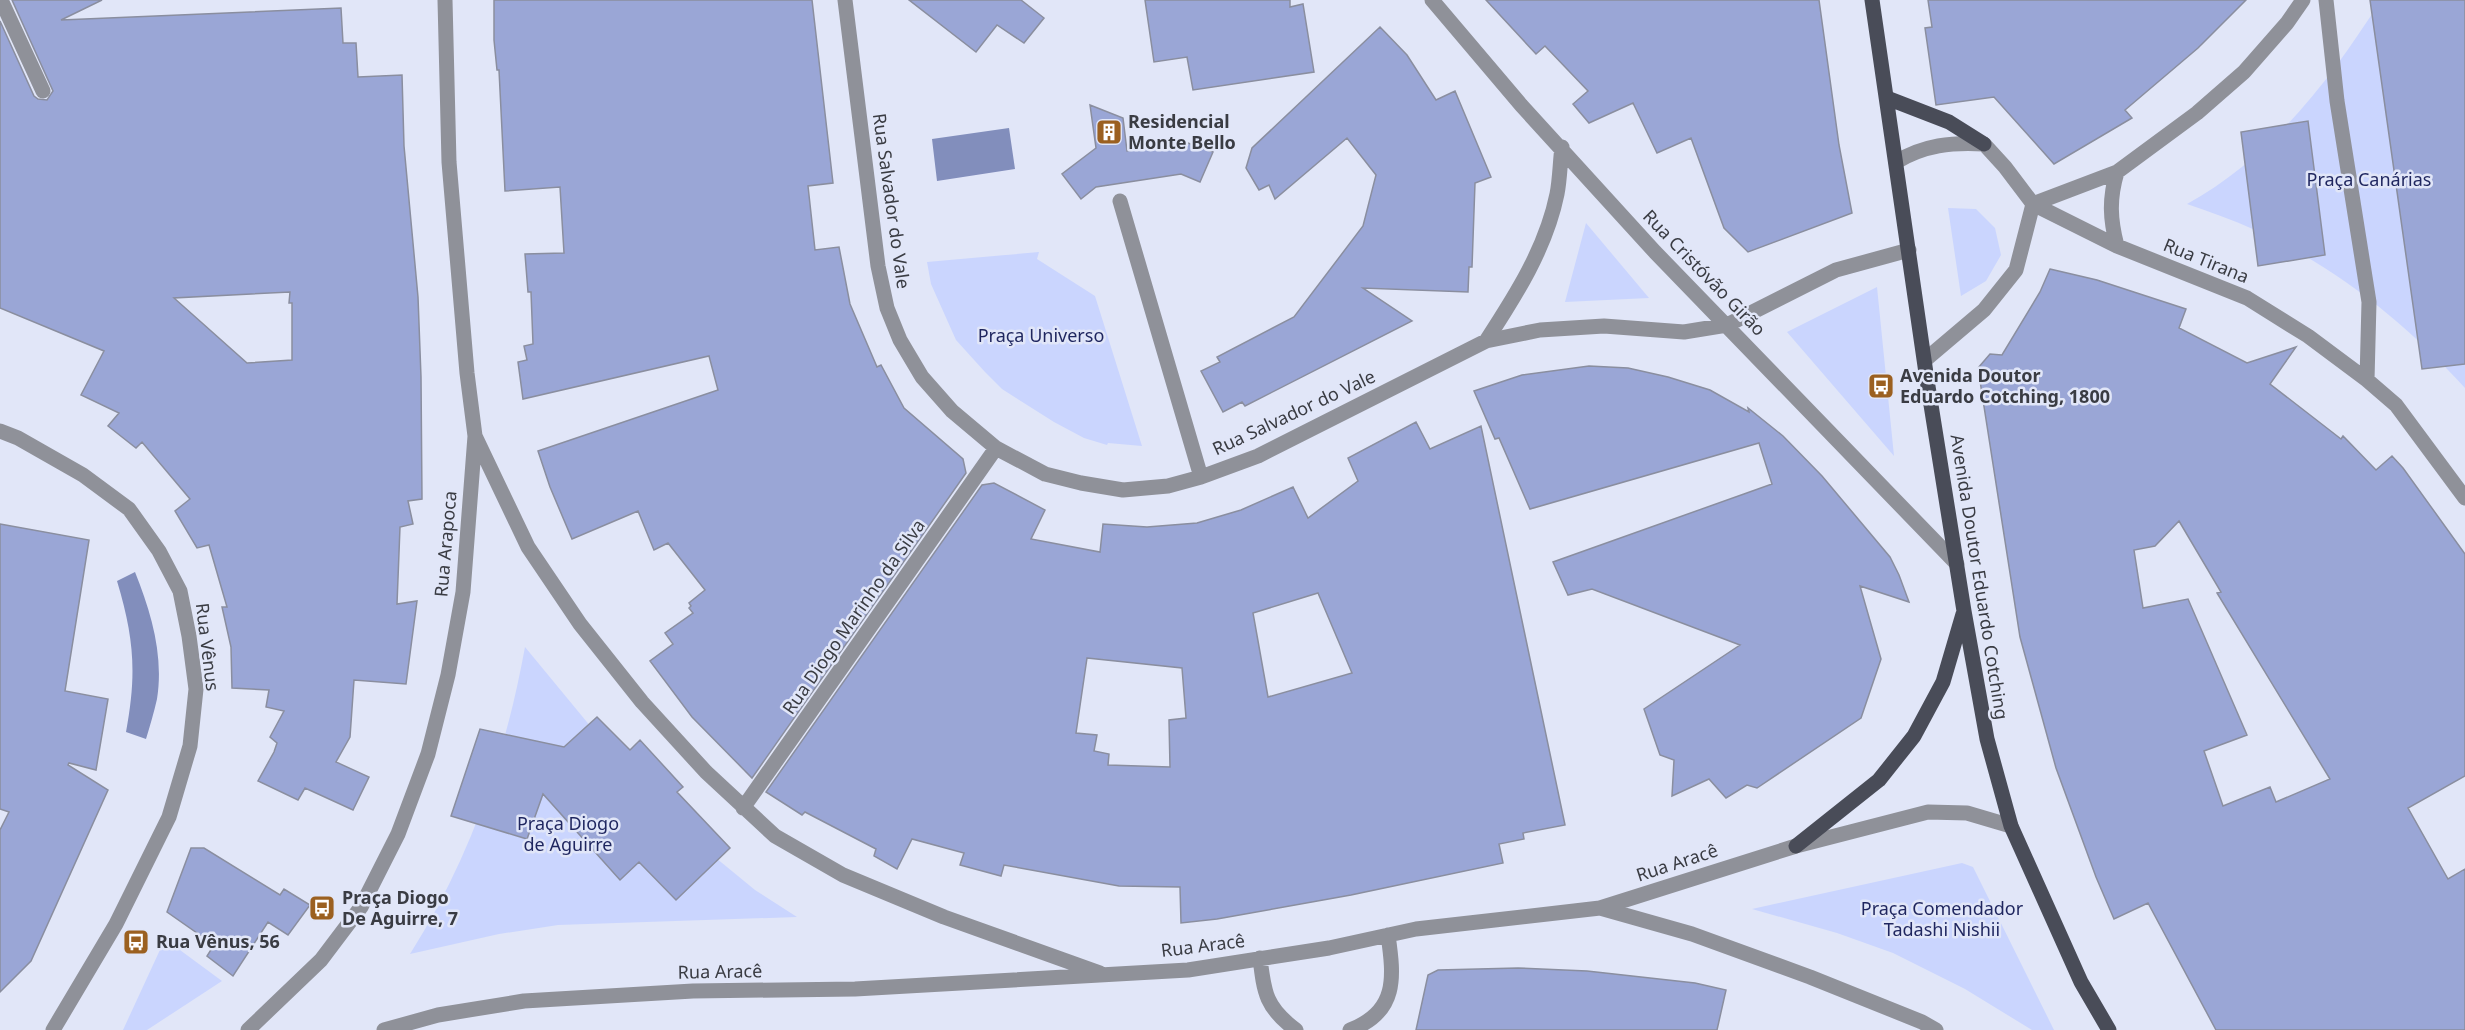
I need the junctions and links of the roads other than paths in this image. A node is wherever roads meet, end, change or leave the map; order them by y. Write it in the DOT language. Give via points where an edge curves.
graph roads {
  1 [pos="0,0"];
  2 [pos="445,0"];
  3 [pos="845,0"];
  4 [pos="1432,0"];
  5 [pos="1872,0"];
  6 [pos="2303,0"];
  7 [pos="2326,0"];
  8 [pos="43,91"];
  9 [pos="1887,98"];
  10 [pos="1984,144"];
  11 [pos="1562,147"];
  12 [pos="1896,162"];
  13 [pos="2117,172"];
  14 [pos="1120,201"];
  15 [pos="2033,204"];
  16 [pos="2117,246"];
  17 [pos="1909,250"];
  18 [pos="1726,325"];
  19 [pos="1486,341"];
  20 [pos="1925,360"];
  21 [pos="2367,380"];
  22 [pos="0,431"];
  23 [pos="475,436"];
  24 [pos="996,448"];
  25 [pos="1201,477"];
  26 [pos="2465,498"];
  27 [pos="1957,564"];
  28 [pos="1964,611"];
  29 [pos="743,808"];
  30 [pos="2011,826"];
  31 [pos="1796,846"];
  32 [pos="1600,908"];
  33 [pos="1388,934"];
  34 [pos="1260,958"];
  35 [pos="1107,975"];
  36 [pos="1358,1028"];
  37 [pos="53,1030"];
  38 [pos="248,1030"];
  39 [pos="384,1030"];
  40 [pos="1296,1030"];
  41 [pos="1936,1030"];
  42 [pos="2109,1030"];
  1 -- 8 [label="street"];
  2 -- 23 [label="street, Rua Arapoca" via="449,162"];
  3 -- 24 [label="street, Rua Salvador do Vale" via="878,266 887,308 922,377 952,411"];
  4 -- 11 [label="street, Rua Cristóvão Girão"];
  5 -- 9 [label="main road, Avenida Doutor Eduardo Cotching"];
  6 -- 13 [label="street" via="2244,72"];
  7 -- 21 [label="street" via="2337,101 2370,302"];
  9 -- 10 [label="main road" via="1949,122"];
  9 -- 12 [label="main road, Avenida Doutor Eduardo Cotching"];
  10 -- 12 [label="street" via="1954,142 1909,154"];
  10 -- 15 [label="street, Rua Tirana"];
  11 -- 18 [label="street, Rua Cristóvão Girão"];
  11 -- 19 [label="street" via="1557,194 1543,239 1522,285"];
  12 -- 17 [label="main road, Avenida Doutor Eduardo Cotching"];
  13 -- 15 [label="street"];
  13 -- 16 [label="street" via="2110,207"];
  14 -- 25 [label="street"];
  15 -- 16 [label="street, Rua Tirana"];
  15 -- 20 [label="street" via="2016,270 1984,310"];
  16 -- 21 [label="street, Rua Tirana" via="2247,298 2308,336"];
  17 -- 18 [label="street" via="1836,270"];
  17 -- 20 [label="main road, Avenida Doutor Eduardo Cotching"];
  18 -- 19 [label="street, Rua Salvador do Vale" via="1684,332 1604,326 1540,330"];
  18 -- 27 [label="street, Rua Cristóvão Girão"];
  19 -- 25 [label="street, Rua Salvador do Vale" via="1258,456"];
  20 -- 27 [label="main road, Avenida Doutor Eduardo Cotching"];
  21 -- 26 [label="street, Rua Tirana" via="2396,405"];
  22 -- 37 [label="street, Rua Vênus" via="83,475 129,509 180,591 196,689 190,746 169,817 116,924"];
  23 -- 29 [label="street" via="528,547 580,624 642,702"];
  23 -- 38 [label="street, Rua Arapoca" via="463,592 448,675 428,754 398,834 361,907 321,960"];
  24 -- 25 [label="street, Rua Salvador do Vale" via="1045,474 1123,490 1168,486"];
  24 -- 29 [label="street, Rua Diogo Marinho da Silva"];
  27 -- 28 [label="main road, Avenida Doutor Eduardo Cotching"];
  28 -- 30 [label="main road, Avenida Doutor Eduardo Cotching" via="1987,739"];
  28 -- 31 [label="main road" via="1943,682 1914,736 1879,780"];
  29 -- 35 [label="street" via="775,836 843,875 944,917"];
  30 -- 31 [label="street, Rua Aracê" via="1967,813 1928,812"];
  30 -- 42 [label="main road, Avenida Doutor Eduardo Cotching" via="2081,982"];
  31 -- 32 [label="street, Rua Aracê"];
  32 -- 33 [label="street, Rua Aracê"];
  32 -- 41 [label="street" via="1692,934 1810,977"];
  33 -- 34 [label="street, Rua Aracê"];
  33 -- 36 [label="street" via="1391,985 1379,1012"];
  34 -- 35 [label="street, Rua Aracê" via="1188,970"];
  34 -- 40 [label="street" via="1264,992"];
  35 -- 39 [label="street, Rua Aracê" via="524,1001 438,1015"];
}
